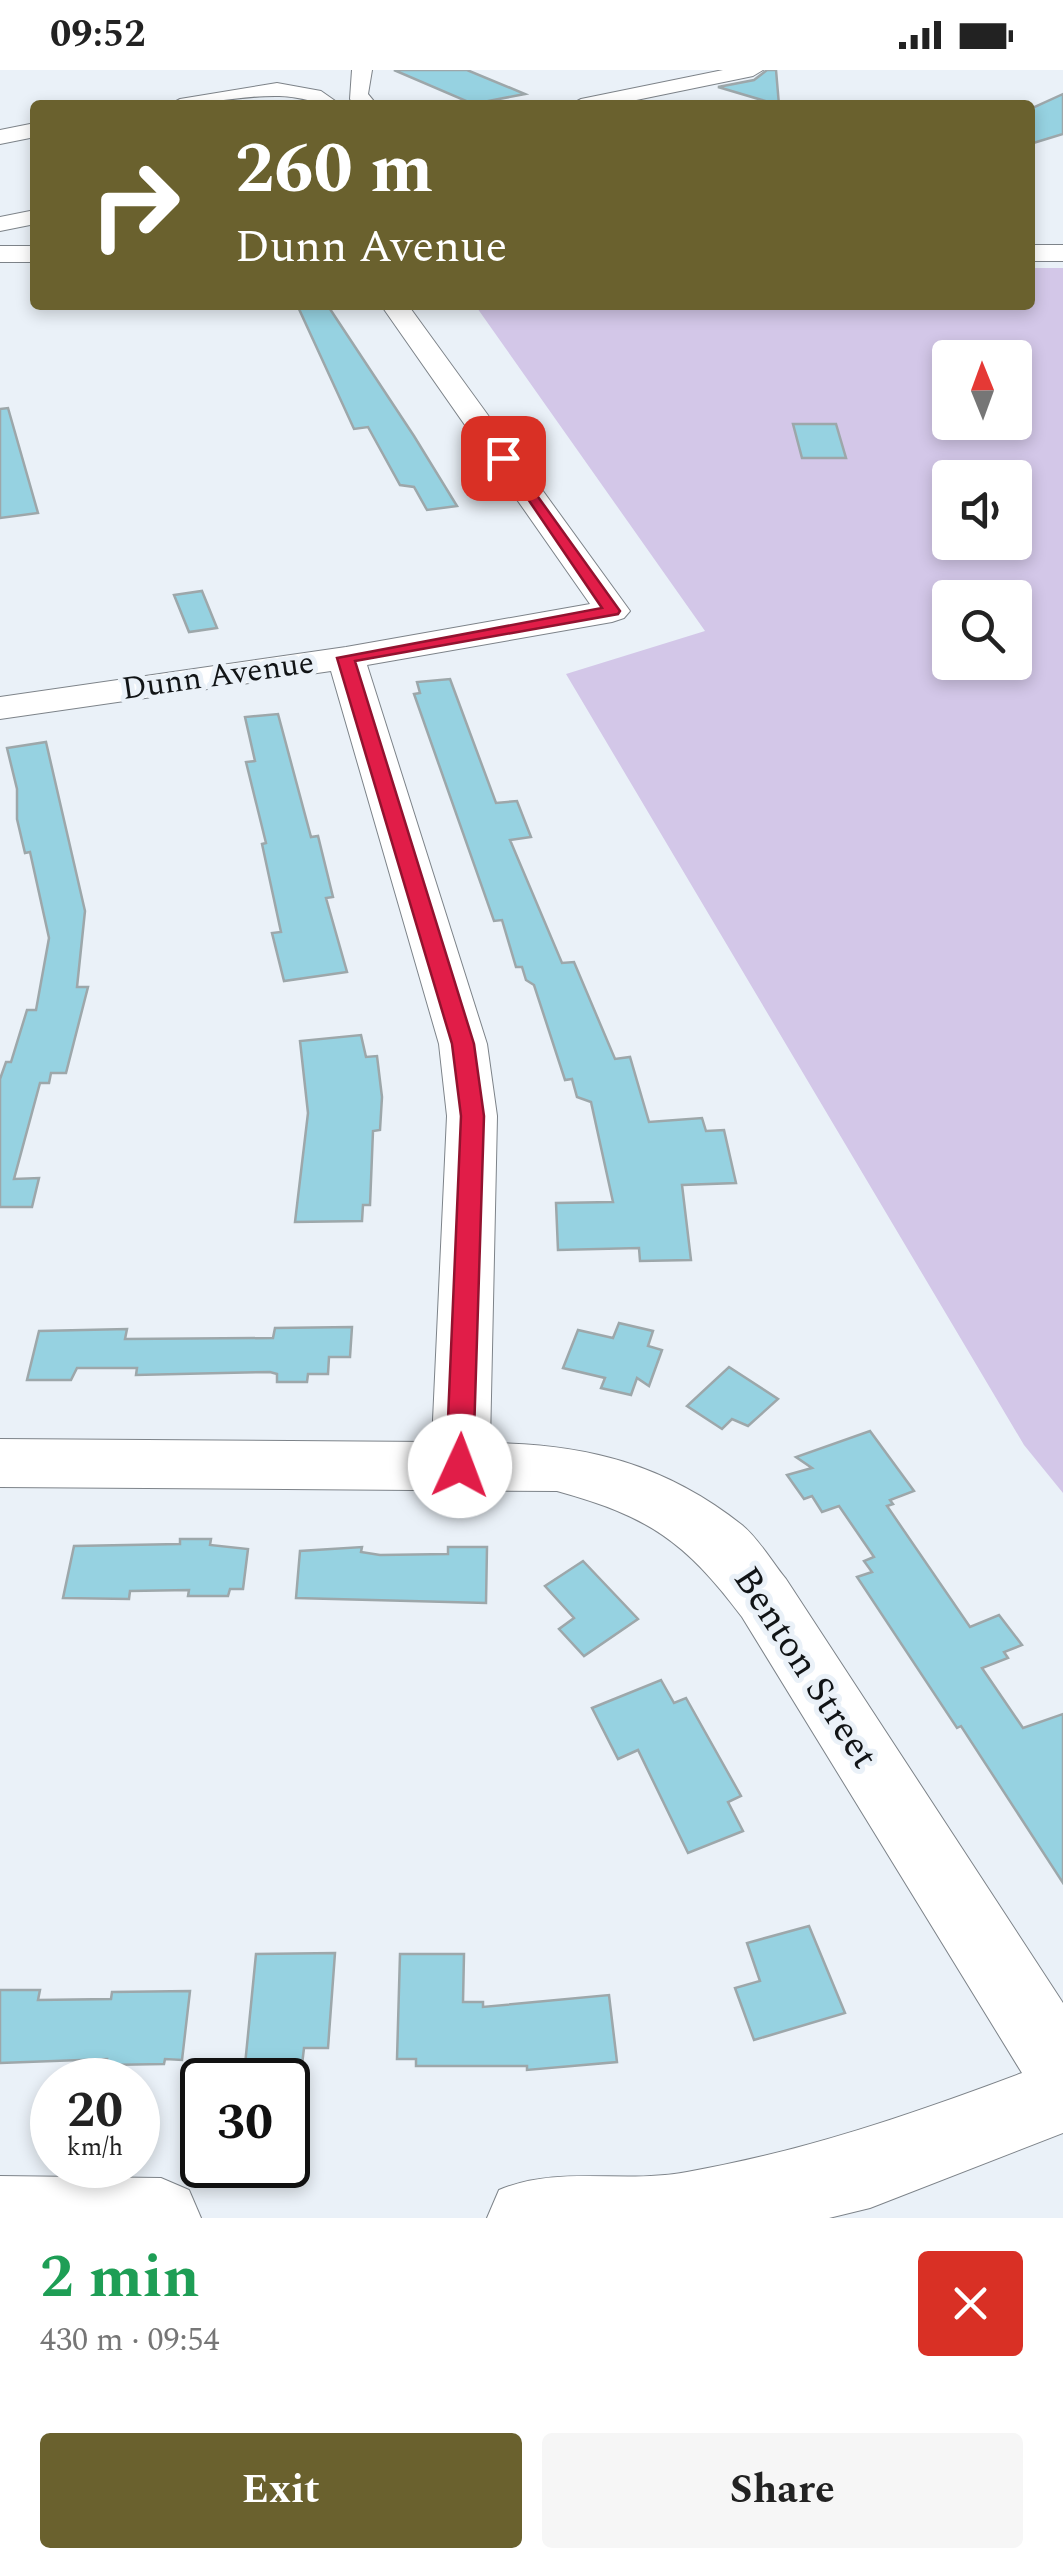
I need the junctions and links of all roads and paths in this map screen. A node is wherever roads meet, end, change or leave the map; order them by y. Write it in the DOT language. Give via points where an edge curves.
graph roads {
  1 [pos="362,70"];
  2 [pos="753,70"];
  3 [pos="211,100"];
  4 [pos="324,100"];
  5 [pos="360,100"];
  6 [pos="606,100"];
  7 [pos="30,131"];
  8 [pos="0,137"];
  9 [pos="30,218"];
  10 [pos="0,224"];
  11 [pos="1035,253"];
  12 [pos="0,254"];
  13 [pos="30,254"];
  14 [pos="1061,254"];
  15 [pos="398,310"];
  16 [pos="346,658"];
  17 [pos="0,708"];
  18 [pos="0,1463"];
  19 [pos="460,1466"];
  20 [pos="1063,2070"];
  21 [pos="1063,2096"];
  22 [pos="0,2216"];
  23 [pos="161,2218"];
  24 [pos="527,2218"];
  1 -- 5 [label="street"];
  2 -- 6 [label="street"];
  3 -- 4 [label="street" via="265,90 314,92"];
  7 -- 8 [label="street"];
  9 -- 10 [label="street"];
  11 -- 14 [label="street"];
  12 -- 13 [label="street"];
  15 -- 16 [label="street, Dunn Avenue" via="612,611"];
  16 -- 17 [label="street, Dunn Avenue"];
  16 -- 19 [label="street" via="463,1044 472,1116"];
  18 -- 19 [label="street, Benton Street"];
  19 -- 20 [label="street, Benton Street" via="557,1466 641,1490 723,1545 764,1598"];
  21 -- 24 [label="street" via="870,2169 684,2212"];
  22 -- 23 [label="street"];
}
